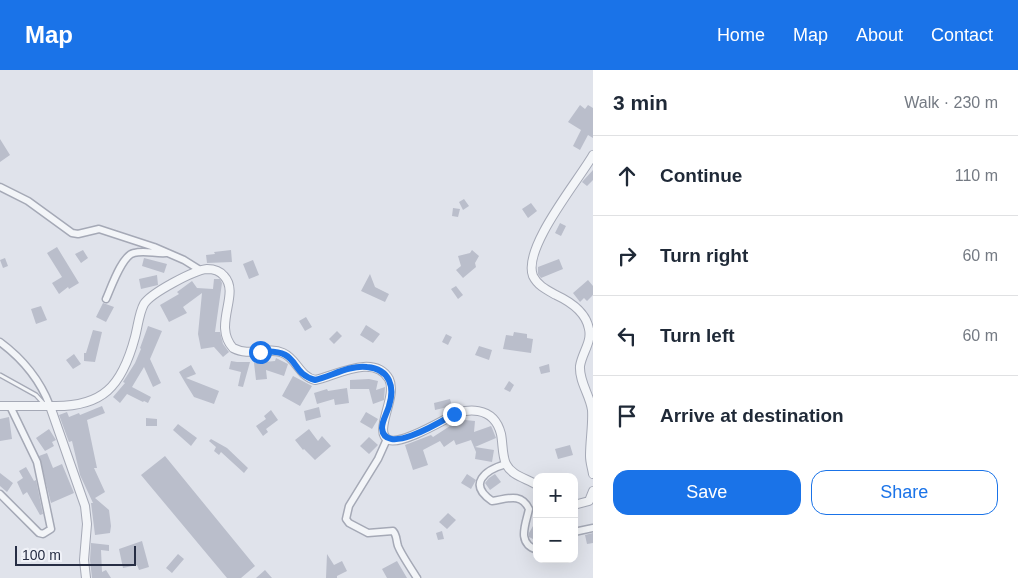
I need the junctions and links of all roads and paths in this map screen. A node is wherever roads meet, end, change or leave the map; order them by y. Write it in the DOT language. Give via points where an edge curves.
graph roads {
  1 [pos="593,155"];
  2 [pos="0,187"];
  3 [pos="167,252"];
  4 [pos="200,270"];
  5 [pos="106,299"];
  6 [pos="0,342"];
  7 [pos="0,376"];
  8 [pos="0,406"];
  9 [pos="10,406"];
  10 [pos="48,406"];
  11 [pos="387,439"];
  12 [pos="506,464"];
  13 [pos="593,474"];
  14 [pos="533,484"];
  15 [pos="593,491"];
  16 [pos="0,494"];
  17 [pos="578,504"];
  18 [pos="593,528"];
  19 [pos="578,531"];
  20 [pos="533,548"];
  21 [pos="86,578"];
  22 [pos="417,578"];
  1 -- 13 [label="street" via="543,235 532,266 540,286 572,304 588,324 590,337 580,366 592,410 590,456"];
  2 -- 3 [label="street" via="28,201 72,233 99,229"];
  3 -- 4 [label="street"];
  3 -- 5 [label="street" via="130,254"];
  4 -- 10 [label="street" via="148,299 140,313 126,364 109,390 76,405"];
  4 -- 11 [label="street" via="218,271 228,282 224,330 233,348 248,353 282,353 295,362 308,378 315,380 359,367 382,372 388,377 392,386 382,427"];
  6 -- 10 [label="street" via="20,359 44,388"];
  7 -- 10 [label="lane" via="36,395"];
  8 -- 9 [label="street"];
  9 -- 10 [label="street"];
  9 -- 16 [label="street" via="37,462 51,529 39,533"];
  10 -- 21 [label="street" via="85,506"];
  11 -- 12 [label="street" via="399,440 472,409 495,421"];
  11 -- 22 [label="street" via="349,506 346,519 368,534 393,530 397,544"];
  12 -- 14 [label="street" via="518,476"];
  12 -- 20 [label="street" via="485,473 480,488 483,495 492,501 516,497 526,503 529,509 524,540"];
  15 -- 17 [label="street" via="589,501"];
  18 -- 19 [label="street"];
}
